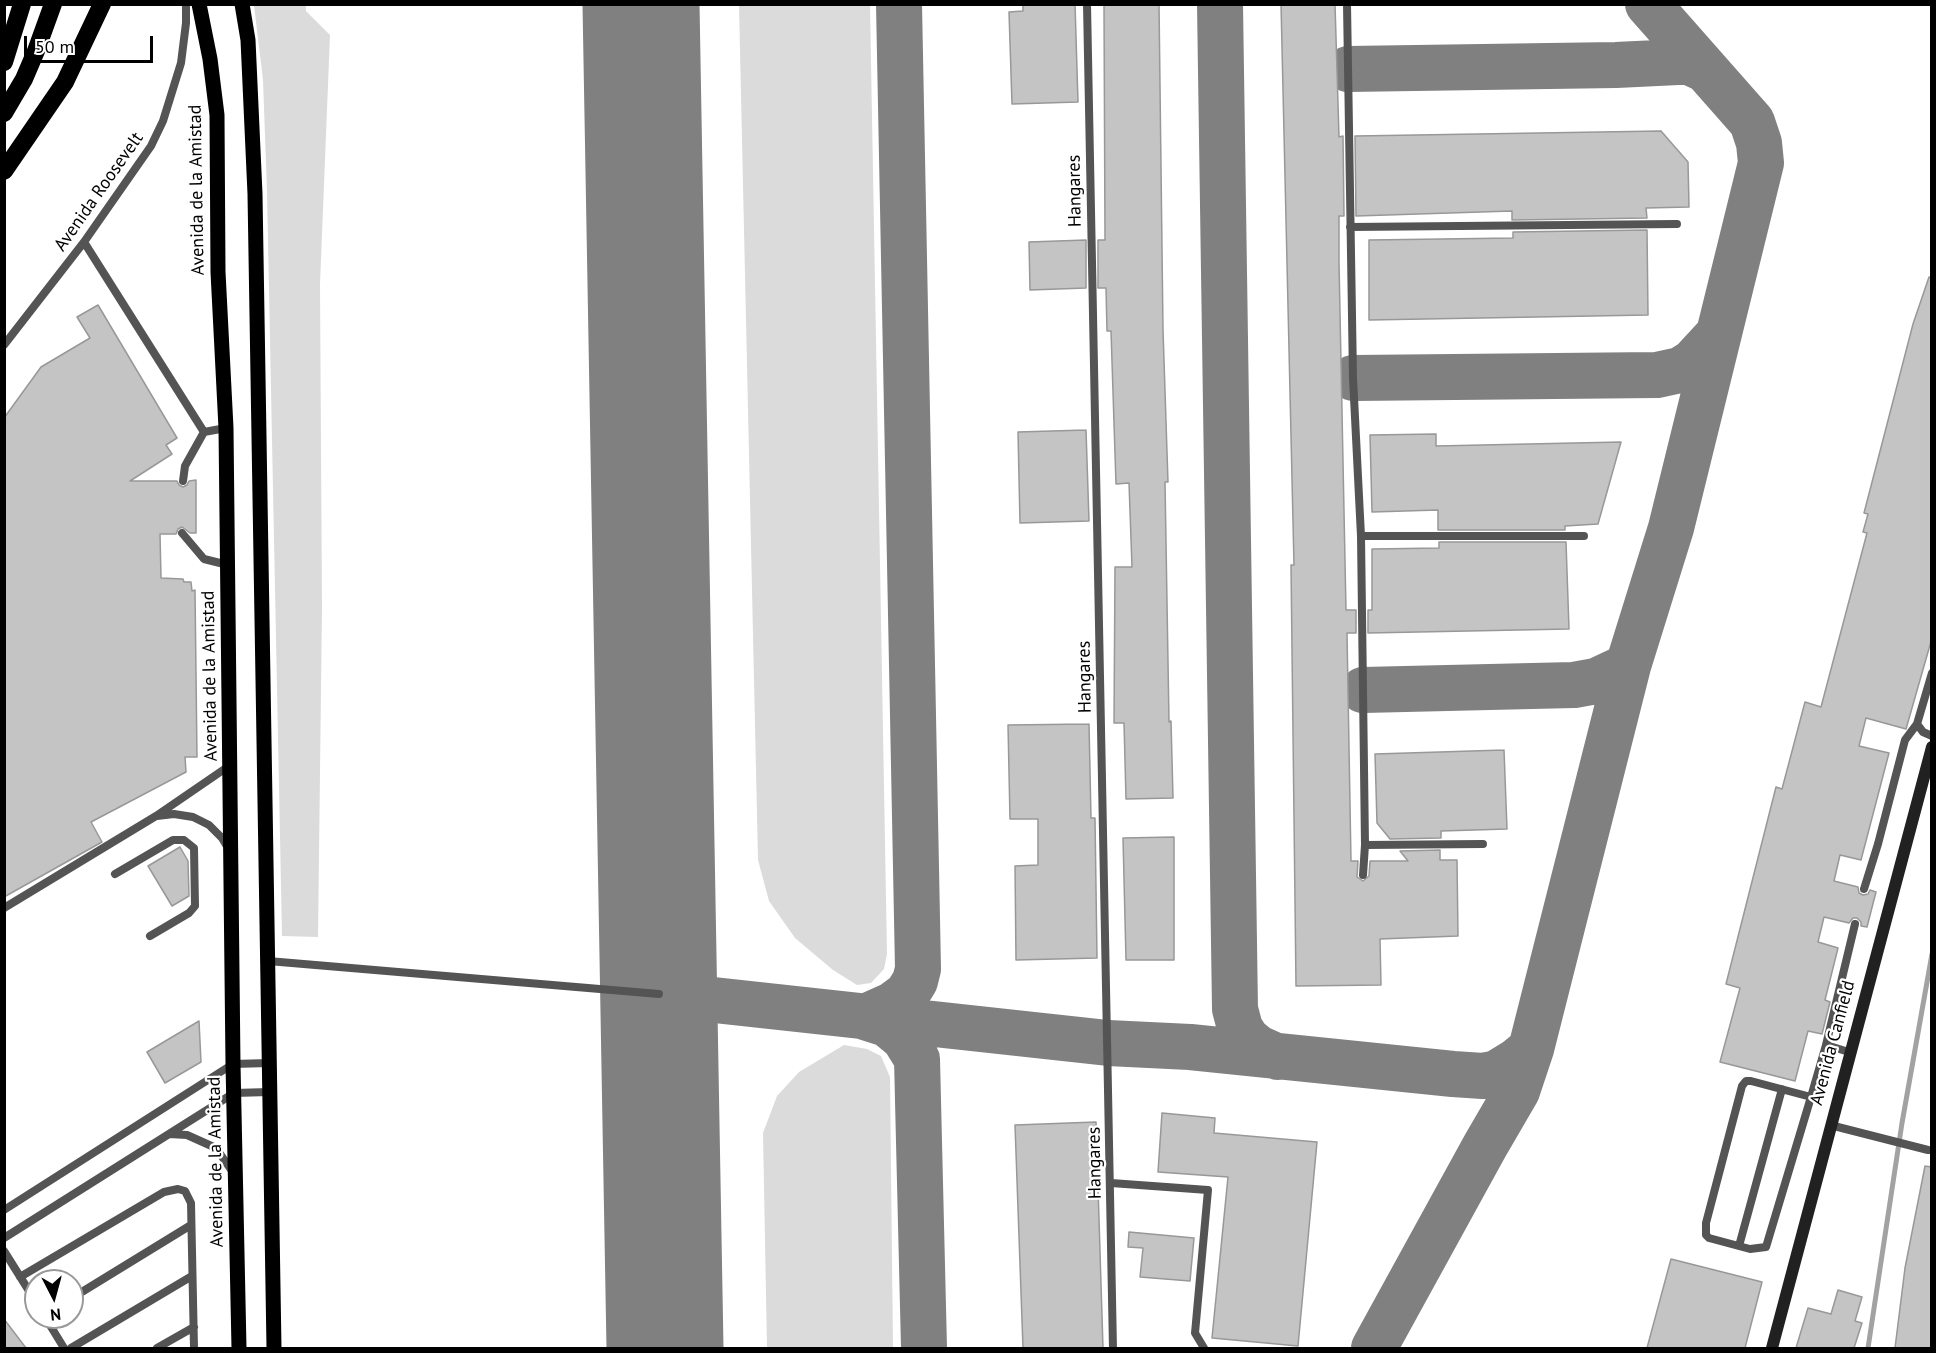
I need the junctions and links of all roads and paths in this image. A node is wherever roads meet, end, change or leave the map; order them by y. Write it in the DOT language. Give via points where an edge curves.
graph roads {
  1 [pos="22,4"];
  2 [pos="53,4"];
  3 [pos="102,4"];
  4 [pos="186,4"];
  5 [pos="199,4"];
  6 [pos="242,4"];
  7 [pos="1087,4"];
  8 [pos="1347,4"];
  9 [pos="4,62"];
  10 [pos="4,113"];
  11 [pos="4,171"];
  12 [pos="1677,224"];
  13 [pos="1350,227"];
  14 [pos="84,242"];
  15 [pos="4,345"];
  16 [pos="226,428"];
  17 [pos="204,432"];
  18 [pos="183,481"];
  19 [pos="182,533"];
  20 [pos="1361,536"];
  21 [pos="1584,536"];
  22 [pos="228,565"];
  23 [pos="1932,673"];
  24 [pos="1917,724"];
  25 [pos="1932,736"];
  26 [pos="1932,747"];
  27 [pos="231,765"];
  28 [pos="156,816"];
  29 [pos="1483,844"];
  30 [pos="1365,845"];
  31 [pos="231,854"];
  32 [pos="115,874"];
  33 [pos="1364,875"];
  34 [pos="1864,889"];
  35 [pos="4,908"];
  36 [pos="1855,924"];
  37 [pos="150,936"];
  38 [pos="267,962"];
  39 [pos="659,994"];
  40 [pos="1826,1045"];
  41 [pos="1850,1052"];
  42 [pos="269,1063"];
  43 [pos="233,1064"];
  44 [pos="1782,1089"];
  45 [pos="270,1092"];
  46 [pos="234,1093"];
  47 [pos="1811,1097"];
  48 [pos="1830,1125"];
  49 [pos="168,1134"];
  50 [pos="1928,1150"];
  51 [pos="236,1177"];
  52 [pos="1111,1183"];
  53 [pos="4,1210"];
  54 [pos="191,1225"];
  55 [pos="4,1238"];
  56 [pos="1740,1246"];
  57 [pos="4,1251"];
  58 [pos="192,1276"];
  59 [pos="20,1277"];
  60 [pos="24,1283"];
  61 [pos="84,1291"];
  62 [pos="194,1327"];
  63 [pos="52,1329"];
  64 [pos="64,1348"];
  65 [pos="70,1348"];
  66 [pos="157,1348"];
  67 [pos="194,1348"];
  68 [pos="239,1348"];
  69 [pos="274,1348"];
  70 [pos="1113,1348"];
  71 [pos="1204,1348"];
  72 [pos="1772,1348"];
  1 -- 9 [label="highway"];
  2 -- 10 [label="highway" via="32,60"];
  3 -- 11 [label="highway" via="65,82"];
  4 -- 14 [label="lane, Avenida Roosevelt" via="179,73 164,121 152,146"];
  5 -- 16 [label="main road, Avenida de la Amistad" via="217,115 218,272"];
  6 -- 38 [label="main road" via="248,40 255,194"];
  7 -- 52 [label="lane, Hangares"];
  8 -- 13 [label="lane"];
  12 -- 13 [label="lane"];
  13 -- 20 [label="lane"];
  14 -- 15 [label="lane, Avenida Roosevelt"];
  14 -- 17 [label="lane"];
  16 -- 17 [label="lane"];
  16 -- 22 [label="main road, Avenida de la Amistad"];
  17 -- 18 [label="lane" via="185,466"];
  19 -- 22 [label="lane" via="204,559"];
  20 -- 21 [label="lane"];
  20 -- 30 [label="lane"];
  22 -- 27 [label="main road, Avenida de la Amistad"];
  23 -- 24 [label="lane"];
  24 -- 25 [label="lane"];
  24 -- 34 [label="lane" via="1905,740"];
  26 -- 41 [label="main road, Avenida Canfield"];
  27 -- 28 [label="lane"];
  27 -- 31 [label="main road, Avenida de la Amistad"];
  28 -- 31 [label="lane" via="192,817 209,825"];
  28 -- 35 [label="lane"];
  29 -- 30 [label="lane"];
  30 -- 33 [label="lane"];
  31 -- 43 [label="main road, Avenida de la Amistad"];
  32 -- 37 [label="lane" via="173,840 184,840 194,848 195,906"];
  36 -- 40 [label="lane"];
  38 -- 39 [label="lane"];
  38 -- 42 [label="main road"];
  40 -- 41 [label="lane"];
  40 -- 47 [label="lane"];
  41 -- 48 [label="main road, Avenida Canfield"];
  42 -- 43 [label="lane"];
  42 -- 45 [label="main road"];
  43 -- 46 [label="main road, Avenida de la Amistad"];
  43 -- 53 [label="lane"];
  44 -- 47 [label="lane"];
  44 -- 56 [label="lane"];
  44 -- 56 [label="lane" via="1751,1081 1742,1086 1706,1223 1709,1238"];
  45 -- 46 [label="lane"];
  45 -- 69 [label="main road"];
  46 -- 49 [label="lane"];
  46 -- 51 [label="main road, Avenida de la Amistad"];
  47 -- 56 [label="lane" via="1767,1247"];
  48 -- 50 [label="lane"];
  48 -- 72 [label="main road, Avenida Canfield"];
  49 -- 51 [label="lane" via="187,1135 216,1148"];
  49 -- 55 [label="lane"];
  51 -- 68 [label="main road, Avenida de la Amistad"];
  52 -- 70 [label="lane, Hangares"];
  52 -- 71 [label="lane" via="1208,1190 1194,1333"];
  54 -- 58 [label="lane"];
  54 -- 59 [label="lane" via="191,1203 185,1191 164,1192"];
  54 -- 61 [label="lane"];
  57 -- 59 [label="lane"];
  58 -- 62 [label="lane"];
  58 -- 65 [label="lane"];
  59 -- 60 [label="lane"];
  62 -- 66 [label="lane"];
  62 -- 67 [label="lane"];
  63 -- 64 [label="lane"];
}
